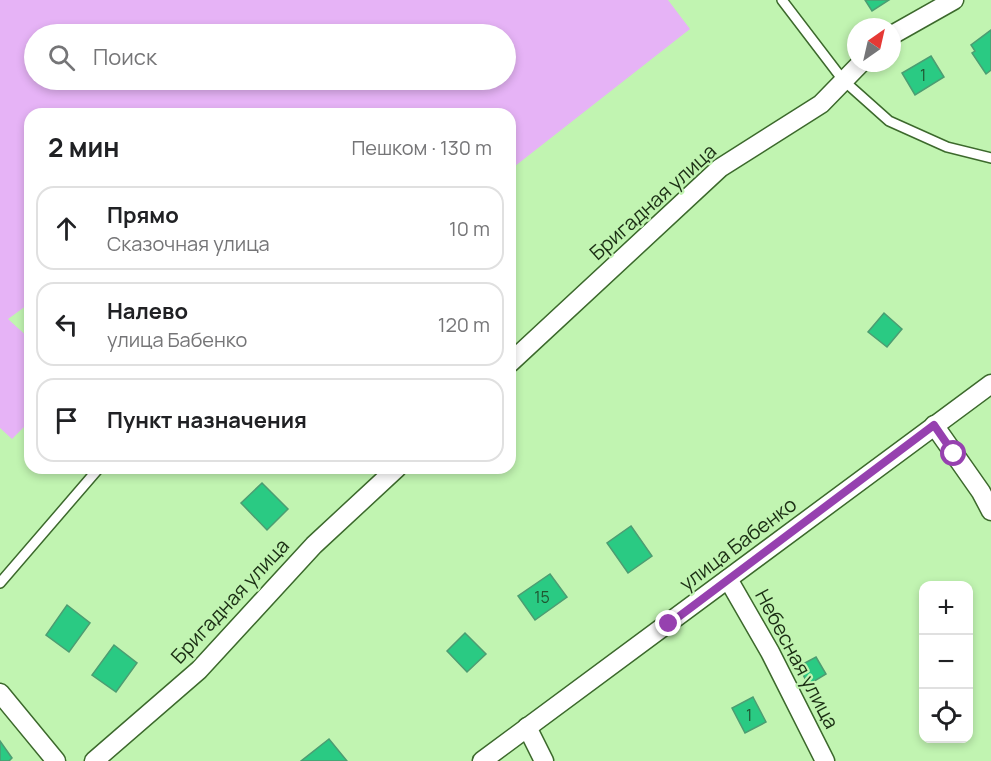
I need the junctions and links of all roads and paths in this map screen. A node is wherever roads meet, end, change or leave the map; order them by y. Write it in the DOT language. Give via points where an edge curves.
graph roads {
  1 [pos="782,0"];
  2 [pos="954,0"];
  3 [pos="901,29"];
  4 [pos="851,72"];
  5 [pos="843,80"];
  6 [pos="991,158"];
  7 [pos="516,357"];
  8 [pos="991,384"];
  9 [pos="934,425"];
  10 [pos="94,474"];
  11 [pos="391,474"];
  12 [pos="991,511"];
  13 [pos="728,579"];
  14 [pos="0,583"];
  15 [pos="0,693"];
  16 [pos="527,727"];
  17 [pos="56,761"];
  18 [pos="94,761"];
  19 [pos="482,761"];
  20 [pos="544,761"];
  21 [pos="825,761"];
  1 -- 5 [label="lane"];
  2 -- 3 [label="street"];
  4 -- 5 [label="street, Бригадная улица"];
  5 -- 6 [label="lane" via="889,121 947,147"];
  5 -- 7 [label="street, Бригадная улица" via="821,104 720,168"];
  8 -- 9 [label="street, улица Бабенко"];
  9 -- 12 [label="street"];
  9 -- 13 [label="street, улица Бабенко"];
  10 -- 14 [label="lane"];
  11 -- 18 [label="street, Бригадная улица" via="314,545 199,669"];
  13 -- 16 [label="street, улица Бабенко"];
  13 -- 21 [label="street, Небесная улица"];
  15 -- 17 [label="street"];
  16 -- 19 [label="street, улица Бабенко"];
  16 -- 20 [label="street"];
}
